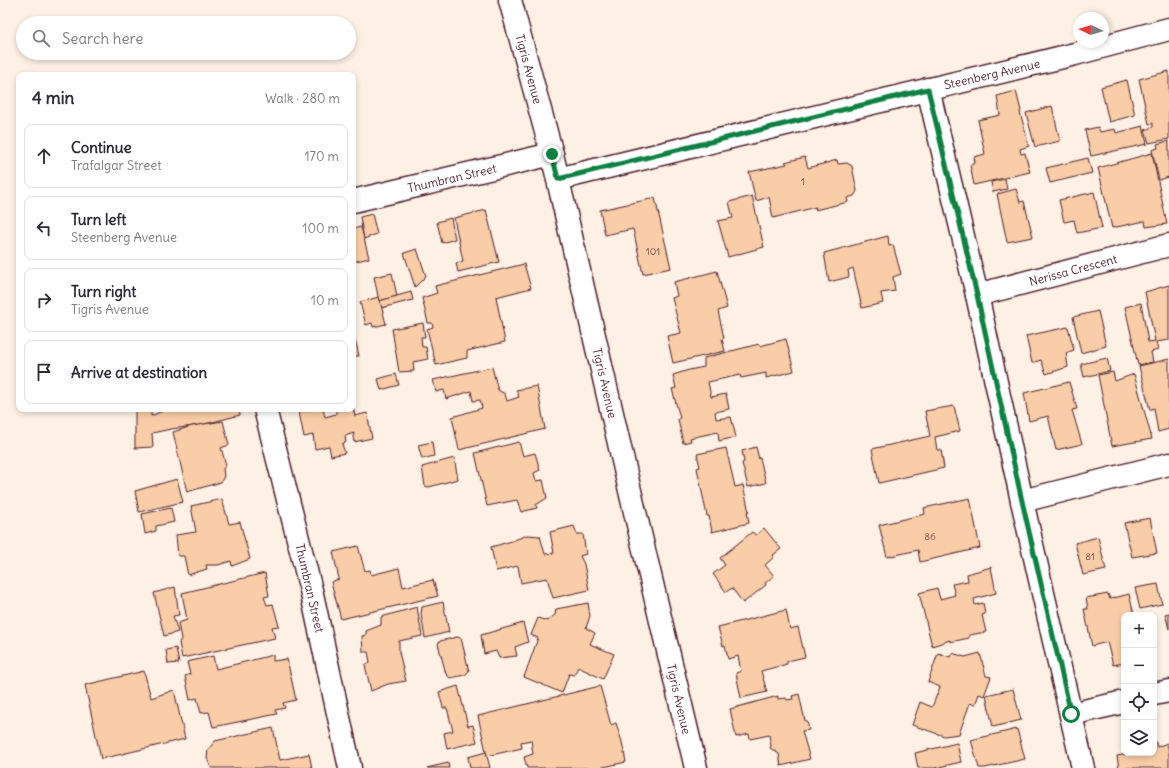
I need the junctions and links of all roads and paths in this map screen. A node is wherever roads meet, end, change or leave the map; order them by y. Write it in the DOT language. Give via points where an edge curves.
graph roads {
  1 [pos="510,0"];
  2 [pos="1169,29"];
  3 [pos="928,89"];
  4 [pos="552,154"];
  5 [pos="558,179"];
  6 [pos="356,200"];
  7 [pos="1169,245"];
  8 [pos="977,295"];
  9 [pos="266,412"];
  10 [pos="1169,464"];
  11 [pos="1022,501"];
  12 [pos="1169,691"];
  13 [pos="1157,693"];
  14 [pos="1121,703"];
  15 [pos="1071,714"];
  16 [pos="350,768"];
  17 [pos="696,768"];
  18 [pos="1083,768"];
  1 -- 4 [label="street, Tigris Avenue"];
  2 -- 3 [label="street, Steenberg Avenue"];
  3 -- 5 [label="street, Steenberg Avenue"];
  3 -- 8 [label="street"];
  4 -- 5 [label="street, Tigris Avenue"];
  4 -- 6 [label="street, Thumbran Street"];
  5 -- 17 [label="street, Tigris Avenue"];
  7 -- 8 [label="street, Nerissa Crescent"];
  8 -- 11 [label="street"];
  9 -- 16 [label="street, Thumbran Street" via="312,594"];
  10 -- 11 [label="street"];
  11 -- 15 [label="street"];
  12 -- 13 [label="street"];
  14 -- 15 [label="street"];
  15 -- 18 [label="street"];
}
